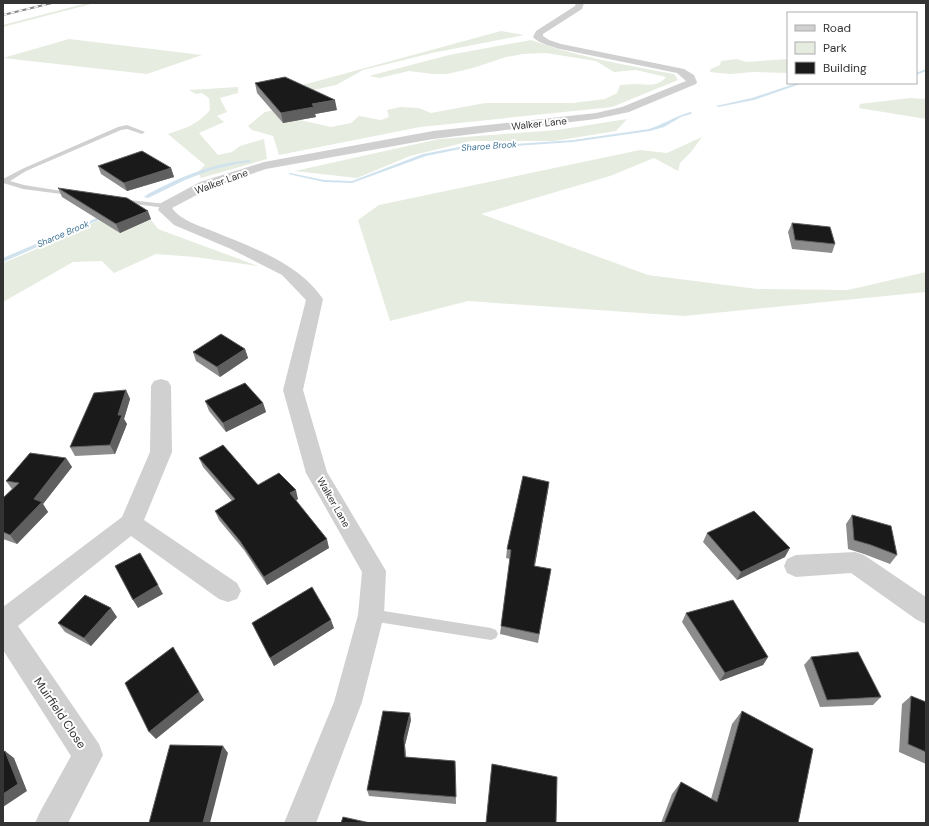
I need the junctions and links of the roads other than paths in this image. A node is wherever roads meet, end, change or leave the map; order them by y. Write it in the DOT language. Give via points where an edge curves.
graph roads {
  1 [pos="580,3"];
  2 [pos="142,132"];
  3 [pos="83,196"];
  4 [pos="113,200"];
  5 [pos="166,206"];
  6 [pos="161,386"];
  7 [pos="131,523"];
  8 [pos="796,566"];
  9 [pos="228,591"];
  10 [pos="926,612"];
  11 [pos="371,615"];
  12 [pos="3,622"];
  13 [pos="3,627"];
  14 [pos="491,634"];
  15 [pos="51,823"];
  16 [pos="300,823"];
  1 -- 5 [label="street, Walker Lane" via="579,7 540,33 538,37 560,46 680,71 690,77 692,82 625,110 596,116 433,135 264,166 205,185"];
  2 -- 3 [label="lane" via="127,127 120,128 24,170 5,181 23,187"];
  4 -- 5 [label="lane"];
  5 -- 11 [label="street, Walker Lane" via="165,210 179,222 288,272 315,299 293,390 317,473 374,571"];
  6 -- 7 [label="street" via="161,452"];
  7 -- 9 [label="street"];
  7 -- 12 [label="street"];
  8 -- 10 [label="street" via="855,562"];
  11 -- 14 [label="lane"];
  11 -- 16 [label="street, Walker Lane" via="348,702"];
  13 -- 15 [label="street, Muirfield Close" via="88,755"];
}
